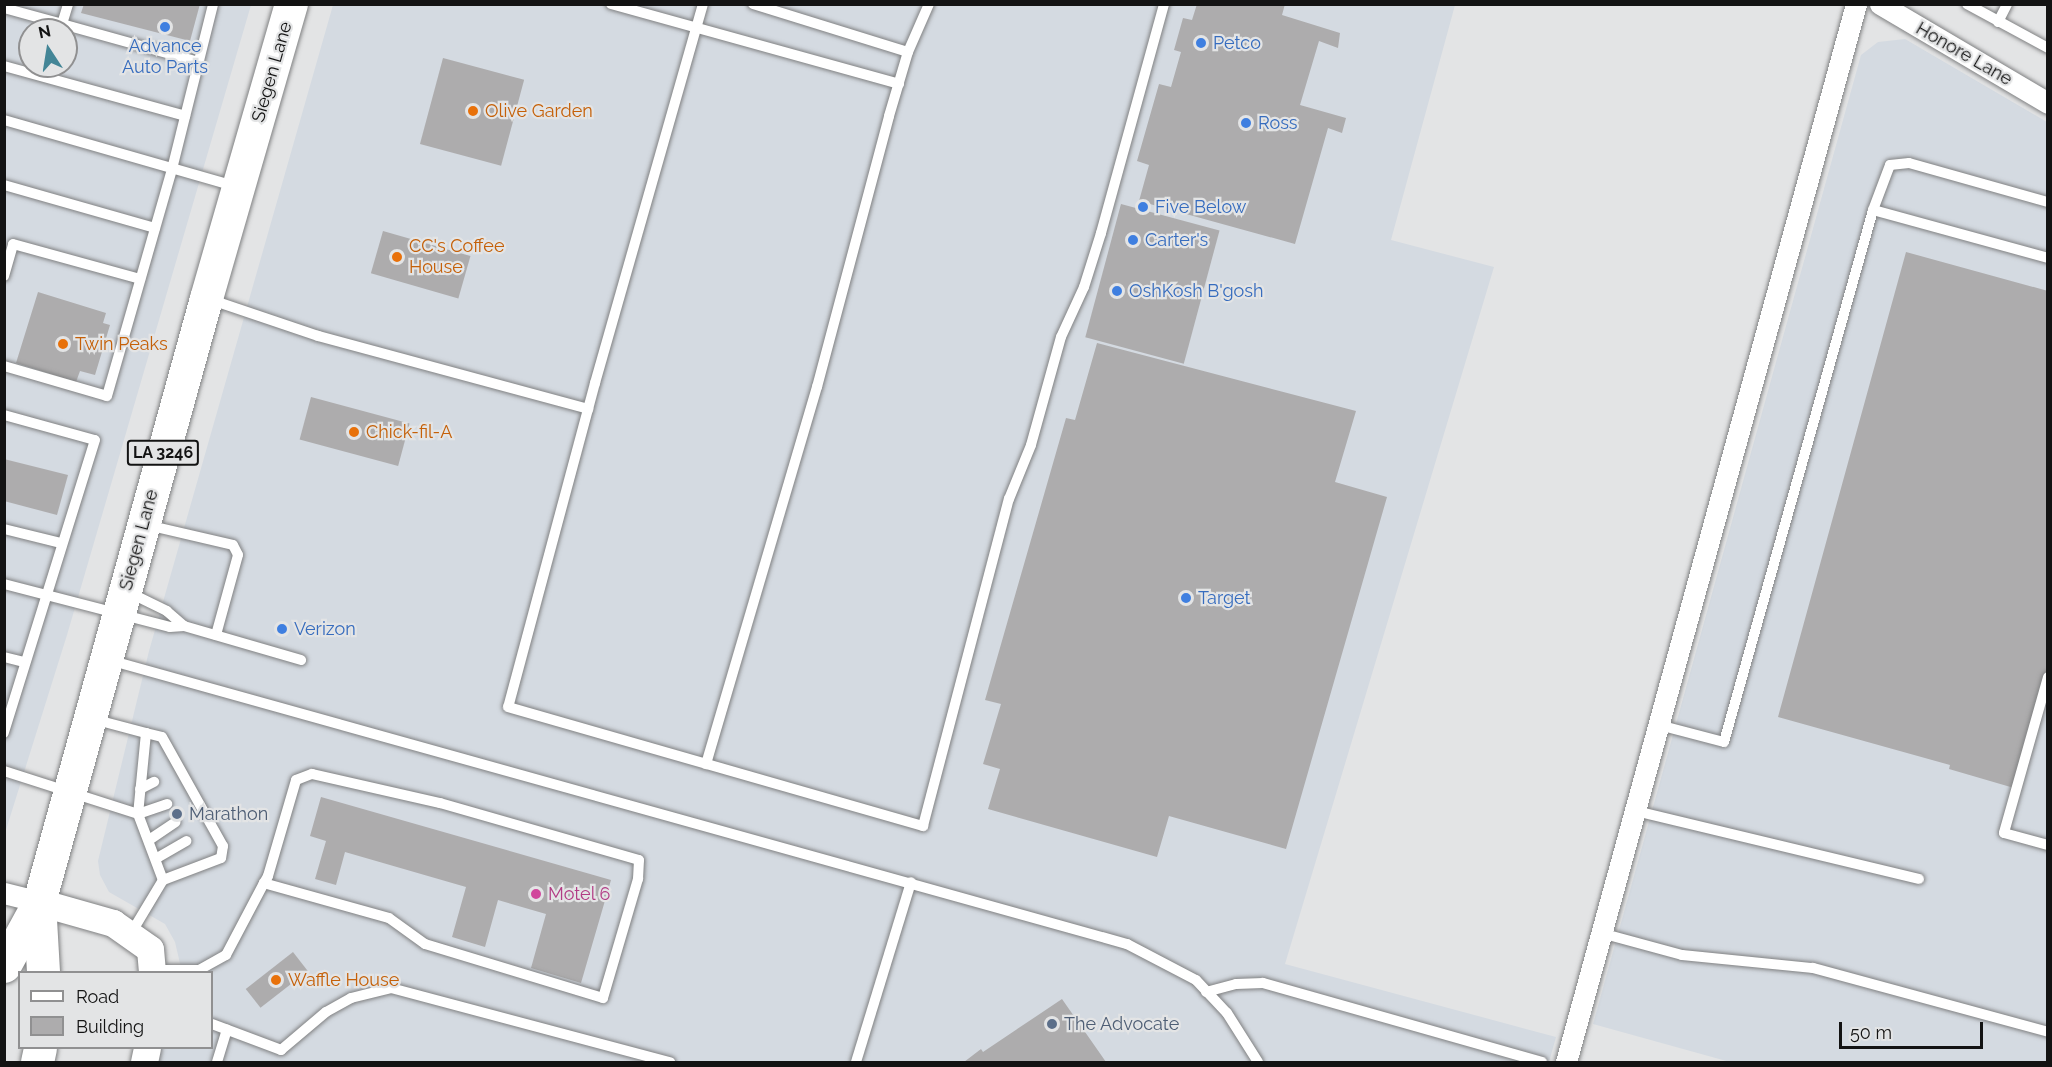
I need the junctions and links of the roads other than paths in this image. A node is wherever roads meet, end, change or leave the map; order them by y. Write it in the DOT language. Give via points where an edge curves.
graph roads {
  1 [pos="213,4"];
  2 [pos="291,4"];
  3 [pos="611,4"];
  4 [pos="703,4"];
  5 [pos="753,4"];
  6 [pos="929,4"];
  7 [pos="1164,4"];
  8 [pos="1856,4"];
  9 [pos="1880,4"];
  10 [pos="1967,4"];
  11 [pos="2007,4"];
  12 [pos="4,8"];
  13 [pos="40,18"];
  14 [pos="1998,21"];
  15 [pos="78,28"];
  16 [pos="696,28"];
  17 [pos="2046,43"];
  18 [pos="908,52"];
  19 [pos="199,62"];
  20 [pos="4,66"];
  21 [pos="898,84"];
  22 [pos="2048,103"];
  23 [pos="185,116"];
  24 [pos="4,120"];
  25 [pos="172,169"];
  26 [pos="4,185"];
  27 [pos="240,187"];
  28 [pos="2048,202"];
  29 [pos="1873,210"];
  30 [pos="155,228"];
  31 [pos="9,243"];
  32 [pos="2048,258"];
  33 [pos="4,276"];
  34 [pos="140,279"];
  35 [pos="206,298"];
  36 [pos="4,366"];
  37 [pos="588,410"];
  38 [pos="4,415"];
  39 [pos="143,524"];
  40 [pos="4,529"];
  41 [pos="61,543"];
  42 [pos="4,584"];
  43 [pos="44,595"];
  44 [pos="122,602"];
  45 [pos="184,626"];
  46 [pos="216,635"];
  47 [pos="4,657"];
  48 [pos="106,659"];
  49 [pos="301,660"];
  50 [pos="24,663"];
  51 [pos="2048,677"];
  52 [pos="10,689"];
  53 [pos="6,718"];
  54 [pos="90,718"];
  55 [pos="1659,725"];
  56 [pos="4,733"];
  57 [pos="146,733"];
  58 [pos="706,764"];
  59 [pos="4,771"];
  60 [pos="154,783"];
  61 [pos="140,789"];
  62 [pos="69,792"];
  63 [pos="166,804"];
  64 [pos="1636,811"];
  65 [pos="138,814"];
  66 [pos="176,822"];
  67 [pos="149,840"];
  68 [pos="187,841"];
  69 [pos="2048,845"];
  70 [pos="157,858"];
  71 [pos="1919,879"];
  72 [pos="163,880"];
  73 [pos="911,882"];
  74 [pos="264,883"];
  75 [pos="4,893"];
  76 [pos="39,902"];
  77 [pos="1601,933"];
  78 [pos="130,935"];
  79 [pos="4,966"];
  80 [pos="43,971"];
  81 [pos="152,971"];
  82 [pos="1206,992"];
  83 [pos="213,1024"];
  84 [pos="227,1030"];
  85 [pos="2048,1032"];
  86 [pos="281,1050"];
  87 [pos="217,1062"];
  88 [pos="278,1062"];
  89 [pos="670,1062"];
  90 [pos="856,1062"];
  91 [pos="1258,1062"];
  92 [pos="1542,1062"];
  93 [pos="1566,1062"];
  1 -- 19 [label="lane"];
  2 -- 27 [label="main road, Siegen Lane / LA 3246"];
  3 -- 16 [label="lane"];
  4 -- 16 [label="lane"];
  5 -- 18 [label="lane"];
  6 -- 18 [label="lane"];
  7 -- 58 [label="lane" via="1101,233 1084,287 1061,338 1031,446 1009,499 923,826"];
  8 -- 55 [label="street"];
  9 -- 22 [label="street, Honore Lane"];
  10 -- 14 [label="lane"];
  11 -- 14 [label="lane"];
  12 -- 13 [label="lane"];
  14 -- 17 [label="lane"];
  15 -- 19 [label="lane"];
  16 -- 21 [label="lane"];
  16 -- 37 [label="lane"];
  18 -- 21 [label="lane"];
  19 -- 23 [label="lane"];
  20 -- 23 [label="lane"];
  21 -- 58 [label="lane" via="817,387"];
  23 -- 25 [label="lane"];
  24 -- 25 [label="lane"];
  25 -- 27 [label="lane"];
  25 -- 30 [label="lane"];
  26 -- 30 [label="lane"];
  27 -- 35 [label="main road, Siegen Lane / LA 3246"];
  28 -- 29 [label="lane" via="1909,163 1890,165"];
  29 -- 32 [label="lane"];
  29 -- 55 [label="lane" via="1724,742"];
  30 -- 34 [label="lane"];
  31 -- 33 [label="lane"];
  31 -- 34 [label="lane"];
  34 -- 36 [label="lane" via="107,396"];
  35 -- 37 [label="lane" via="318,336"];
  35 -- 39 [label="main road, Siegen Lane / LA 3246"];
  37 -- 58 [label="lane" via="508,707"];
  38 -- 41 [label="lane" via="95,440"];
  39 -- 44 [label="main road, Siegen Lane / LA 3246"];
  39 -- 46 [label="lane" via="233,545 238,555"];
  40 -- 41 [label="lane"];
  41 -- 43 [label="lane"];
  42 -- 43 [label="lane"];
  43 -- 44 [label="lane"];
  43 -- 50 [label="lane"];
  44 -- 45 [label="lane" via="170,627"];
  44 -- 45 [label="lane" via="167,611"];
  44 -- 48 [label="main road, Siegen Lane / LA 3246"];
  45 -- 46 [label="lane"];
  46 -- 49 [label="lane"];
  47 -- 50 [label="lane"];
  48 -- 54 [label="main road, Siegen Lane / LA 3246"];
  48 -- 73 [label="lane"];
  50 -- 52 [label="lane"];
  51 -- 69 [label="lane" via="2004,833"];
  52 -- 53 [label="lane"];
  53 -- 56 [label="lane"];
  54 -- 57 [label="lane"];
  54 -- 62 [label="main road, Siegen Lane / LA 3246"];
  55 -- 64 [label="street"];
  57 -- 61 [label="lane"];
  57 -- 72 [label="lane" via="162,737 197,809 223,846 221,858"];
  59 -- 62 [label="lane"];
  60 -- 61 [label="lane"];
  61 -- 65 [label="lane"];
  62 -- 65 [label="lane"];
  62 -- 76 [label="main road, Siegen Lane / LA 3246"];
  63 -- 65 [label="lane"];
  64 -- 71 [label="lane"];
  64 -- 77 [label="street"];
  65 -- 67 [label="lane"];
  66 -- 67 [label="lane"];
  67 -- 70 [label="lane"];
  68 -- 70 [label="lane"];
  70 -- 72 [label="lane"];
  72 -- 78 [label="lane"];
  73 -- 82 [label="lane" via="1127,944 1179,969"];
  73 -- 90 [label="lane"];
  74 -- 74 [label="lane" via="296,780 312,774 440,802 639,860 638,879 603,998 425,944 388,918"];
  74 -- 81 [label="lane" via="226,955 200,970"];
  75 -- 76 [label="street"];
  76 -- 78 [label="street" via="112,923"];
  76 -- 79 [label="main road, Siegen Lane / LA 3246"];
  76 -- 80 [label="main road, Siegen Lane / LA 3246"];
  77 -- 85 [label="lane" via="1682,955 1814,968"];
  77 -- 93 [label="street"];
  78 -- 81 [label="street" via="150,950"];
  82 -- 91 [label="lane" via="1227,1013"];
  82 -- 92 [label="lane" via="1236,984 1263,984"];
  83 -- 84 [label="lane"];
  84 -- 86 [label="lane"];
  84 -- 87 [label="lane"];
  86 -- 88 [label="lane"];
  86 -- 89 [label="lane" via="326,1012 351,998 391,988"];
}
